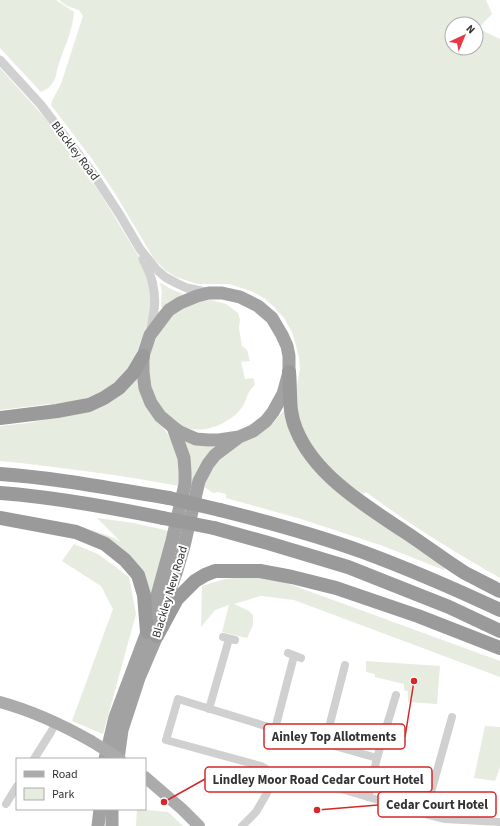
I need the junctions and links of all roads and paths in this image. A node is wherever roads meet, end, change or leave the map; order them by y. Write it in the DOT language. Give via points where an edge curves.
graph roads {
  1 [pos="0,60"];
  2 [pos="140,249"];
  3 [pos="209,293"];
  4 [pos="150,335"];
  5 [pos="143,356"];
  6 [pos="289,372"];
  7 [pos="0,418"];
  8 [pos="173,427"];
  9 [pos="239,437"];
  10 [pos="0,474"];
  11 [pos="0,493"];
  12 [pos="0,518"];
  13 [pos="500,591"];
  14 [pos="500,610"];
  15 [pos="500,631"];
  16 [pos="152,634"];
  17 [pos="229,639"];
  18 [pos="500,648"];
  19 [pos="294,656"];
  20 [pos="345,665"];
  21 [pos="396,695"];
  22 [pos="0,702"];
  23 [pos="209,709"];
  24 [pos="452,717"];
  25 [pos="56,722"];
  26 [pos="275,729"];
  27 [pos="325,743"];
  28 [pos="35,758"];
  29 [pos="105,758"];
  30 [pos="117,758"];
  31 [pos="119,758"];
  32 [pos="377,758"];
  33 [pos="273,773"];
  34 [pos="146,778"];
  35 [pos="16,788"];
  36 [pos="368,797"];
  37 [pos="6,804"];
  38 [pos="100,810"];
  39 [pos="112,810"];
  40 [pos="425,814"];
  41 [pos="500,822"];
  42 [pos="98,826"];
  43 [pos="112,826"];
  44 [pos="199,826"];
  45 [pos="242,826"];
  1 -- 2 [label="street, Blackley Road" via="41,105 92,172"];
  2 -- 3 [label="street, Blackley Road" via="158,272 168,279 182,286"];
  2 -- 4 [label="street, Blackley Road" via="155,294"];
  3 -- 4 [label="highway, Blackley New Road" via="191,298 174,307"];
  3 -- 6 [label="highway, Blackley New Road" via="240,297 267,314 285,340"];
  4 -- 5 [label="highway, Blackley New Road"];
  5 -- 7 [label="highway" via="133,373 119,388 90,405"];
  5 -- 8 [label="highway, Blackley New Road" via="147,393 160,416"];
  6 -- 9 [label="highway, Blackley New Road" via="283,394 273,412 253,431"];
  6 -- 13 [label="highway" via="290,404 296,430 310,455 329,475 360,502 464,572"];
  8 -- 9 [label="highway, Blackley New Road" via="202,440"];
  8 -- 16 [label="highway, Blackley New Road" via="184,458 185,484"];
  9 -- 16 [label="highway, Blackley New Road" via="215,455 199,481 177,570"];
  10 -- 14 [label="highway, bridge" via="86,484 169,498 277,525 363,552"];
  11 -- 15 [label="highway, bridge" via="92,504 214,528 268,542 348,567 449,607"];
  12 -- 16 [label="highway" via="76,532 105,544 125,560 138,575"];
  16 -- 18 [label="highway" via="177,599 205,575 215,572 260,571 336,588"];
  16 -- 29 [label="highway, Blackley New Road" via="115,717"];
  16 -- 31 [label="highway, Blackley New Road" via="122,730"];
  17 -- 23 [label="street"];
  19 -- 26 [label="street"];
  20 -- 27 [label="street"];
  21 -- 32 [label="street"];
  22 -- 25 [label="main road"];
  23 -- 26 [label="street"];
  23 -- 33 [label="street" via="178,699 166,740 261,766"];
  24 -- 40 [label="street"];
  25 -- 28 [label="street"];
  25 -- 30 [label="main road, bridge"];
  26 -- 27 [label="street"];
  27 -- 32 [label="street"];
  32 -- 36 [label="street"];
  33 -- 36 [label="street" via="288,774"];
  33 -- 45 [label="street" via="267,793 256,812"];
  34 -- 44 [label="main road"];
  35 -- 37 [label="street"];
  36 -- 40 [label="street"];
  38 -- 42 [label="highway"];
  39 -- 43 [label="highway"];
  40 -- 41 [label="street" via="445,819"];
}
